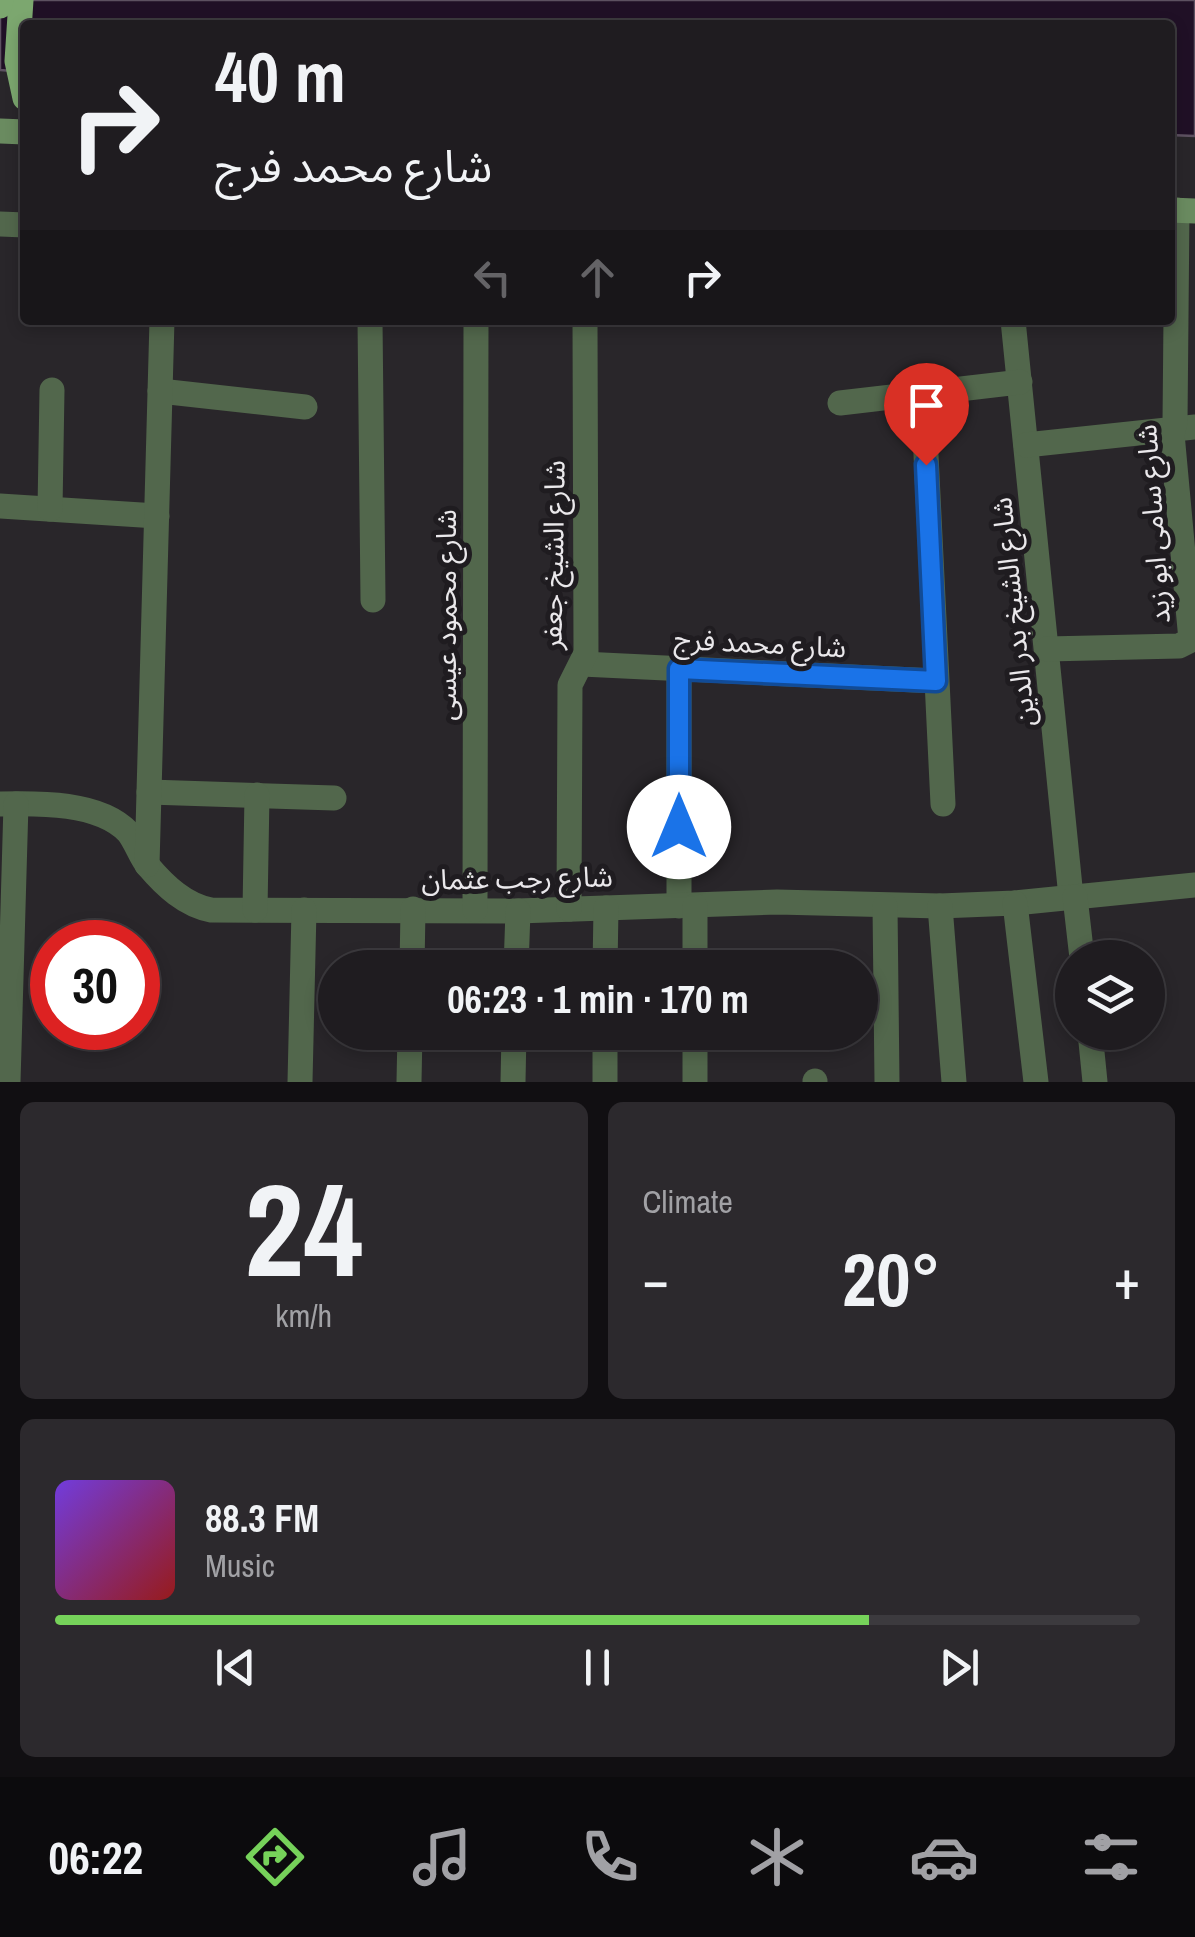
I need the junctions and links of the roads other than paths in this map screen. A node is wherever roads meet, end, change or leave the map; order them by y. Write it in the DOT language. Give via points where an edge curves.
graph roads {
  1 [pos="21,0"];
  2 [pos="20,75"];
  3 [pos="1181,210"];
  4 [pos="1175,271"];
  5 [pos="162,325"];
  6 [pos="370,325"];
  7 [pos="476,325"];
  8 [pos="585,325"];
  9 [pos="1014,325"];
  10 [pos="1174,325"];
  11 [pos="1020,382"];
  12 [pos="52,390"];
  13 [pos="160,391"];
  14 [pos="923,393"];
  15 [pos="840,402"];
  16 [pos="305,406"];
  17 [pos="1184,428"];
  18 [pos="1026,445"];
  19 [pos="0,506"];
  20 [pos="50,509"];
  21 [pos="156,516"];
  22 [pos="374,600"];
  23 [pos="1046,649"];
  24 [pos="582,664"];
  25 [pos="679,669"];
  26 [pos="936,681"];
  27 [pos="149,792"];
  28 [pos="257,795"];
  29 [pos="334,798"];
  30 [pos="8,804"];
  31 [pos="943,804"];
  32 [pos="147,865"];
  33 [pos="1195,885"];
  34 [pos="1073,897"];
  35 [pos="1015,903"];
  36 [pos="687,906"];
  37 [pos="885,906"];
  38 [pos="940,906"];
  39 [pos="606,908"];
  40 [pos="569,909"];
  41 [pos="254,910"];
  42 [pos="304,910"];
  43 [pos="413,910"];
  44 [pos="476,910"];
  45 [pos="518,910"];
  46 [pos="1079,940"];
  47 [pos="412,950"];
  48 [pos="517,950"];
  49 [pos="605,950"];
  50 [pos="693,950"];
  51 [pos="409,1050"];
  52 [pos="514,1050"];
  53 [pos="605,1050"];
  54 [pos="695,1050"];
  55 [pos="1092,1050"];
  56 [pos="8,1082"];
  57 [pos="300,1082"];
  58 [pos="408,1082"];
  59 [pos="513,1082"];
  60 [pos="605,1082"];
  61 [pos="695,1082"];
  62 [pos="887,1082"];
  63 [pos="954,1082"];
  64 [pos="1036,1082"];
  65 [pos="1095,1082"];
  1 -- 2 [label="main road"];
  3 -- 4 [label="street, شارع سامى ابو زيد"];
  5 -- 13 [label="street"];
  6 -- 22 [label="street"];
  7 -- 44 [label="street, شارع محمود عيسى"];
  8 -- 24 [label="street, شارع الشيخ جعفر"];
  9 -- 11 [label="street, شارع الشيخ بدر الدين"];
  10 -- 17 [label="street, شارع سامى ابو زيد" via="1175,423"];
  11 -- 14 [label="street"];
  11 -- 18 [label="street, شارع الشيخ بدر الدين"];
  12 -- 20 [label="street"];
  13 -- 16 [label="street"];
  13 -- 21 [label="street"];
  14 -- 15 [label="street"];
  14 -- 26 [label="street"];
  17 -- 18 [label="street"];
  17 -- 23 [label="street, شارع سامى ابو زيد" via="1191,636 1179,646"];
  18 -- 23 [label="street, شارع الشيخ بدر الدين"];
  19 -- 20 [label="street"];
  20 -- 21 [label="street"];
  21 -- 27 [label="street"];
  23 -- 34 [label="street, شارع الشيخ بدر الدين"];
  24 -- 25 [label="street, شارع محمد فرج"];
  24 -- 40 [label="street, شارع الشيخ جعفر" via="570,685"];
  25 -- 26 [label="street, شارع محمد فرج"];
  25 -- 36 [label="street"];
  26 -- 31 [label="street"];
  27 -- 28 [label="street"];
  27 -- 32 [label="street"];
  28 -- 29 [label="street"];
  28 -- 41 [label="street"];
  30 -- 32 [label="street, شارع رجب عثمان" via="111,819"];
  30 -- 56 [label="street"];
  32 -- 41 [label="street, شارع رجب عثمان" via="194,907"];
  33 -- 34 [label="street, شارع رجب عثمان"];
  34 -- 35 [label="street, شارع رجب عثمان"];
  34 -- 46 [label="street, شارع الشيخ بدر الدين"];
  35 -- 38 [label="street, شارع رجب عثمان"];
  35 -- 64 [label="street"];
  36 -- 37 [label="street, شارع رجب عثمان"];
  36 -- 39 [label="street, شارع رجب عثمان"];
  36 -- 50 [label="street"];
  37 -- 38 [label="street, شارع رجب عثمان"];
  37 -- 62 [label="street"];
  38 -- 63 [label="street"];
  39 -- 40 [label="street, شارع رجب عثمان"];
  39 -- 49 [label="street"];
  40 -- 45 [label="street, شارع رجب عثمان"];
  41 -- 42 [label="street, شارع رجب عثمان"];
  42 -- 43 [label="street, شارع رجب عثمان"];
  42 -- 57 [label="street"];
  43 -- 44 [label="street, شارع رجب عثمان"];
  43 -- 47 [label="street"];
  44 -- 45 [label="street, شارع رجب عثمان"];
  45 -- 48 [label="street"];
  51 -- 58 [label="street"];
  52 -- 59 [label="street"];
  53 -- 60 [label="street"];
  54 -- 61 [label="street"];
  55 -- 65 [label="street"];
}
